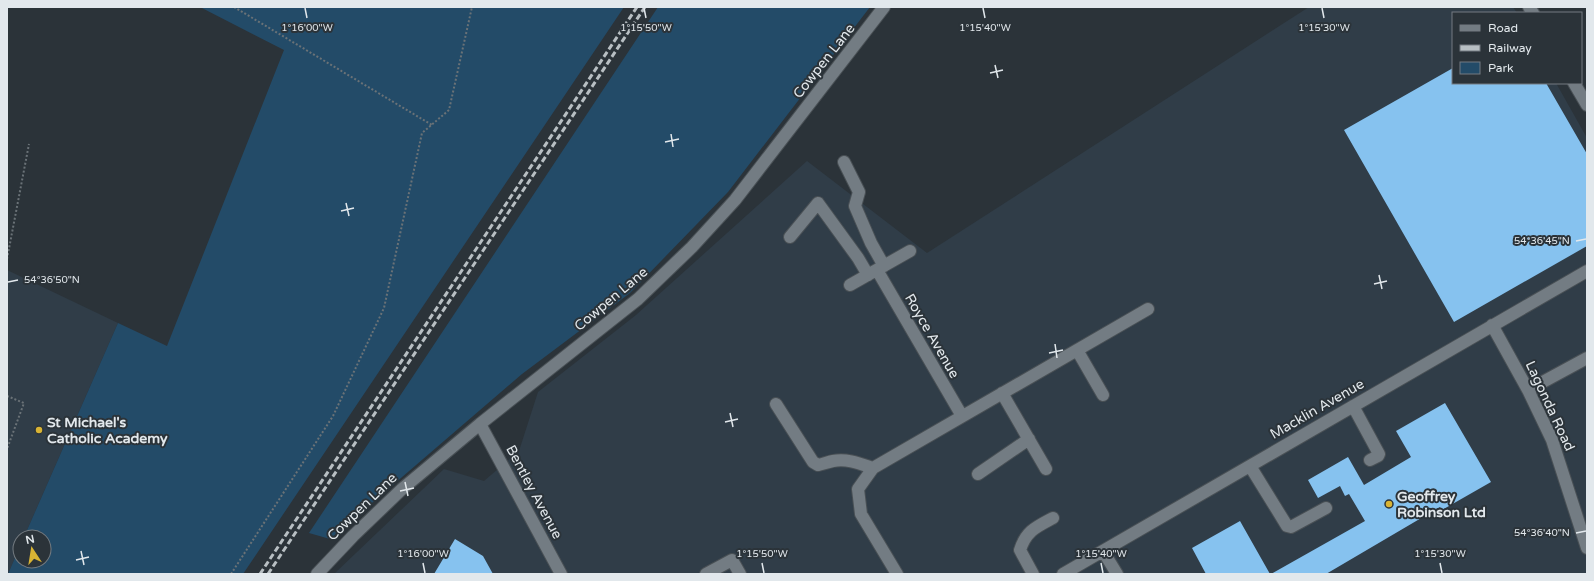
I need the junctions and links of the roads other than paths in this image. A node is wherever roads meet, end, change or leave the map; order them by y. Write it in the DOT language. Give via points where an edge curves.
graph roads {
  1 [pos="884,7"];
  2 [pos="1575,84"];
  3 [pos="1587,105"];
  4 [pos="844,162"];
  5 [pos="790,237"];
  6 [pos="910,251"];
  7 [pos="876,270"];
  8 [pos="1587,271"];
  9 [pos="850,285"];
  10 [pos="1148,308"];
  11 [pos="1492,325"];
  12 [pos="1077,350"];
  13 [pos="1587,358"];
  14 [pos="1528,390"];
  15 [pos="1002,393"];
  16 [pos="1103,396"];
  17 [pos="776,404"];
  18 [pos="1353,406"];
  19 [pos="962,416"];
  20 [pos="480,424"];
  21 [pos="1029,439"];
  22 [pos="1370,460"];
  23 [pos="1250,466"];
  24 [pos="874,468"];
  25 [pos="1046,469"];
  26 [pos="978,474"];
  27 [pos="1326,508"];
  28 [pos="1053,518"];
  29 [pos="1586,543"];
  30 [pos="1103,550"];
  31 [pos="317,574"];
  32 [pos="562,574"];
  33 [pos="706,574"];
  34 [pos="740,574"];
  35 [pos="897,574"];
  36 [pos="1033,574"];
  37 [pos="1063,574"];
  38 [pos="1117,574"];
  1 -- 20 [label="street, Cowpen Lane" via="735,200 692,247 638,299"];
  2 -- 3 [label="street"];
  4 -- 7 [label="street" via="859,192 855,206 871,243"];
  5 -- 7 [label="street" via="818,203 858,258"];
  6 -- 7 [label="street"];
  7 -- 9 [label="street"];
  7 -- 19 [label="street, Royce Avenue"];
  8 -- 11 [label="street, Macklin Avenue"];
  10 -- 12 [label="street"];
  11 -- 14 [label="street, Lagonda Road"];
  11 -- 18 [label="street, Macklin Avenue"];
  12 -- 15 [label="street"];
  12 -- 16 [label="street"];
  13 -- 14 [label="street"];
  14 -- 29 [label="street, Lagonda Road" via="1552,440"];
  15 -- 19 [label="street"];
  15 -- 21 [label="street"];
  17 -- 24 [label="street" via="813,462 818,465 842,460"];
  18 -- 22 [label="street" via="1379,454"];
  18 -- 23 [label="street, Macklin Avenue"];
  19 -- 24 [label="street"];
  20 -- 31 [label="street, Cowpen Lane" via="402,489"];
  20 -- 32 [label="street, Bentley Avenue"];
  21 -- 25 [label="street"];
  21 -- 26 [label="street"];
  23 -- 27 [label="street" via="1287,526 1291,527"];
  23 -- 30 [label="street, Macklin Avenue"];
  24 -- 35 [label="street" via="858,489 862,514"];
  28 -- 36 [label="street" via="1029,532 1023,540 1020,550"];
  30 -- 37 [label="street, Macklin Avenue"];
  30 -- 38 [label="street"];
  33 -- 34 [label="street" via="732,560"];
}
